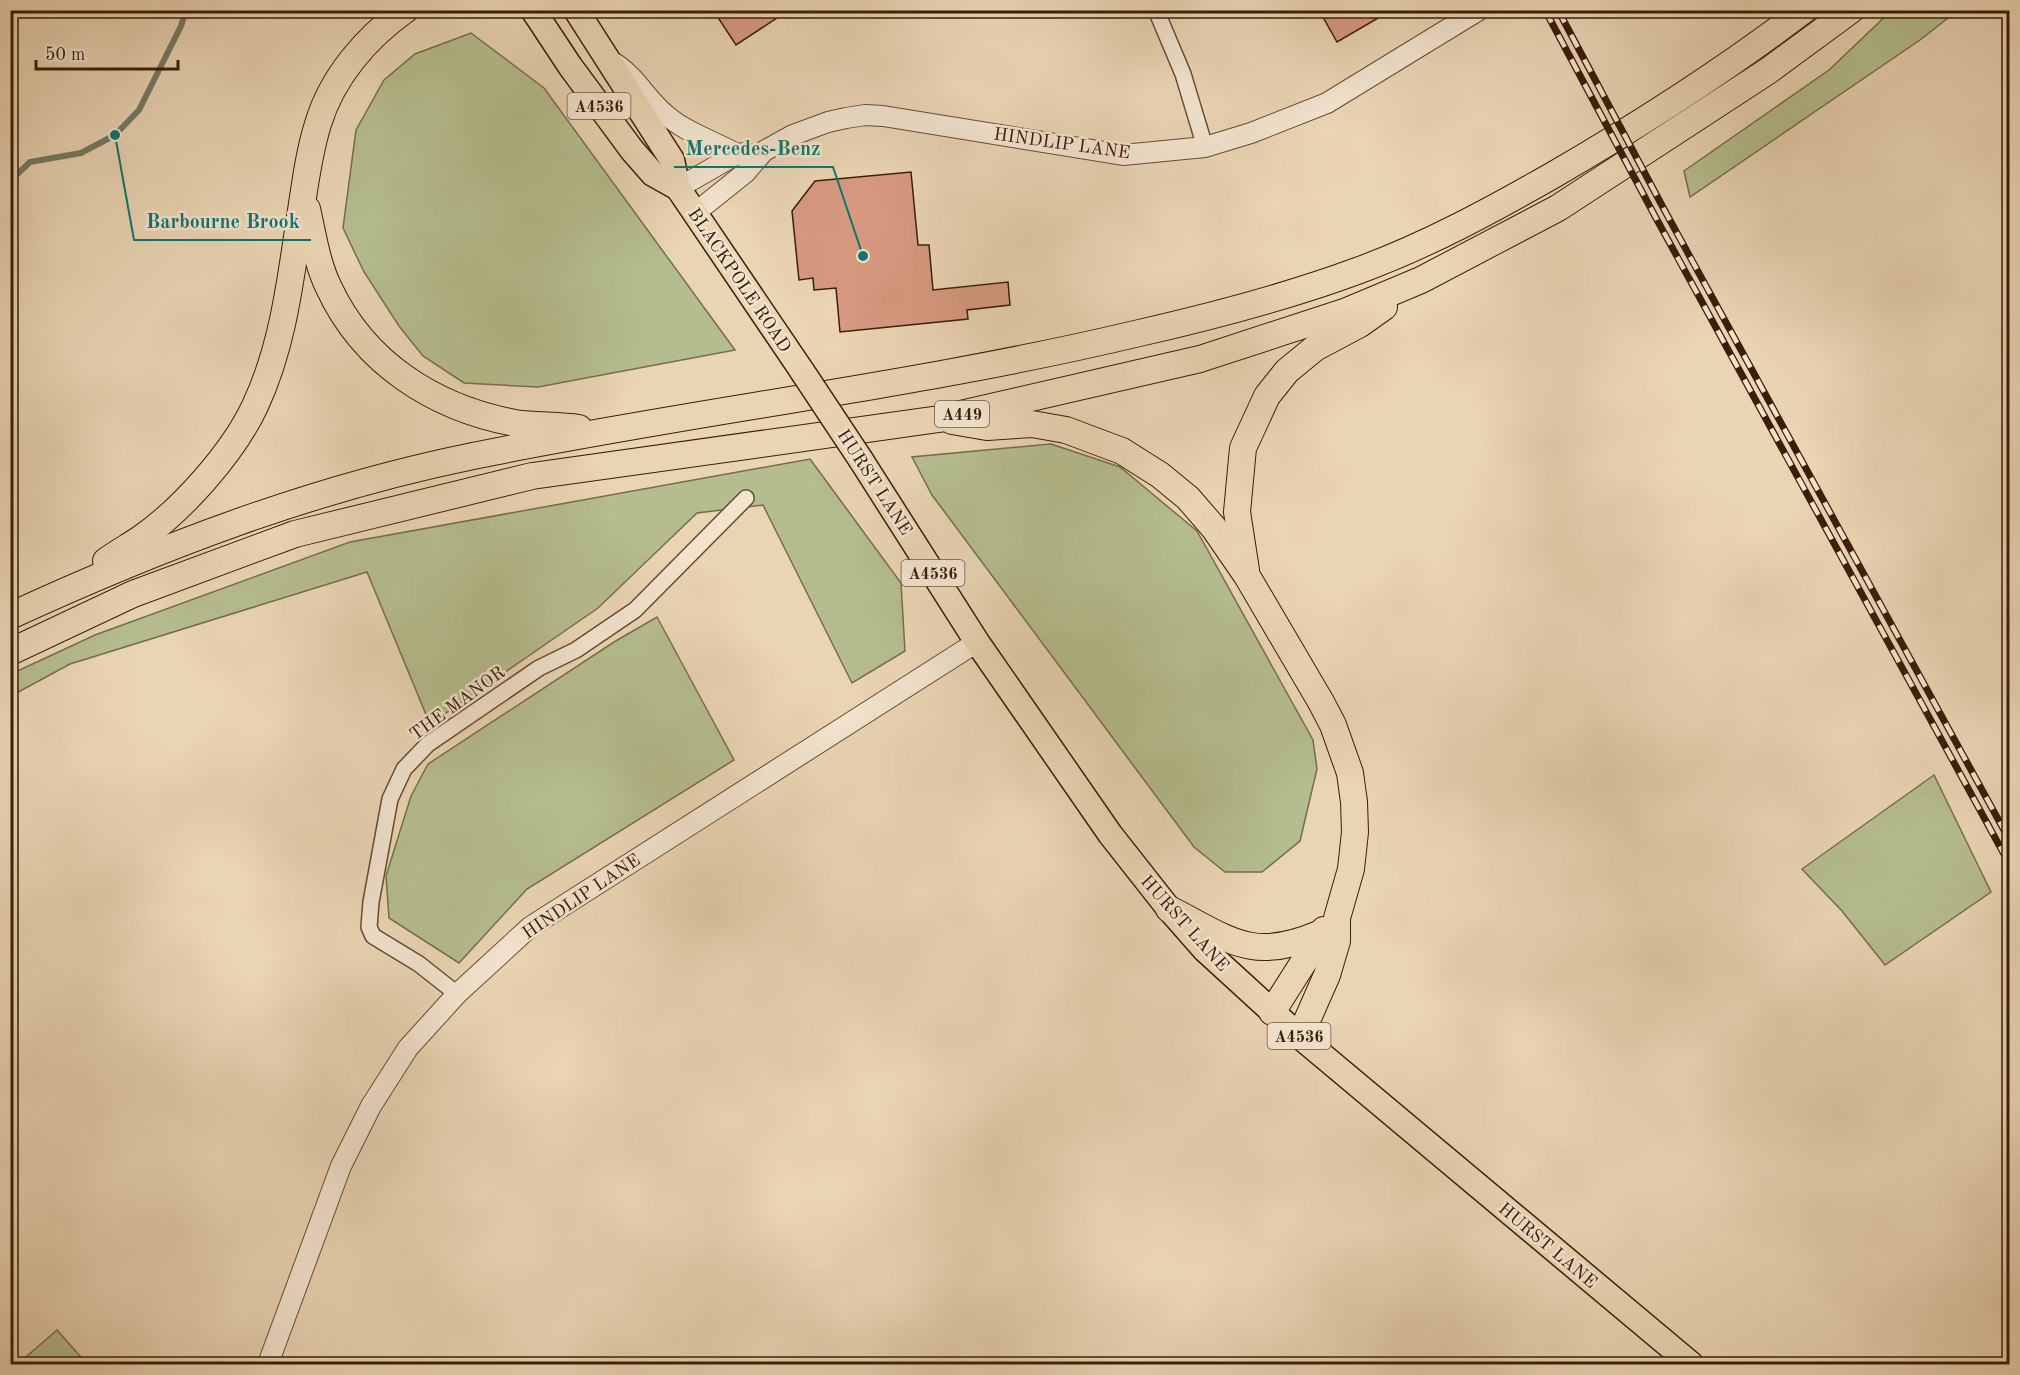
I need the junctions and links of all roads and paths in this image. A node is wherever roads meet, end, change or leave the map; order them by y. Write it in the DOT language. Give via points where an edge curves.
graph roads {
  1 [pos="405,10"];
  2 [pos="533,10"];
  3 [pos="576,10"];
  4 [pos="1156,10"];
  5 [pos="1479,10"];
  6 [pos="1804,10"];
  7 [pos="1851,10"];
  8 [pos="606,58"];
  9 [pos="1205,147"];
  10 [pos="764,151"];
  11 [pos="737,154"];
  12 [pos="678,188"];
  13 [pos="304,194"];
  14 [pos="695,213"];
  15 [pos="1421,280"];
  16 [pos="802,371"];
  17 [pos="939,419"];
  18 [pos="604,432"];
  19 [pos="746,498"];
  20 [pos="1247,576"];
  21 [pos="66,590"];
  22 [pos="10,616"];
  23 [pos="977,642"];
  24 [pos="10,652"];
  25 [pos="1169,909"];
  26 [pos="1328,926"];
  27 [pos="457,994"];
  28 [pos="1272,1012"];
  29 [pos="1298,1035"];
  30 [pos="268,1365"];
  31 [pos="1691,1365"];
  1 -- 13 [label="highway" via="367,42 346,67 318,122"];
  2 -- 12 [label="main road, BLACKPOLE ROAD / A4536" via="632,150 653,174"];
  3 -- 8 [label="main road, BLACKPOLE ROAD / A4536"];
  4 -- 9 [label="street" via="1184,74"];
  5 -- 9 [label="street, HINDLIP LANE" via="1327,103"];
  6 -- 18 [label="highway, A449" via="1635,128 1480,217 1359,270 1232,311 1044,356"];
  7 -- 15 [label="highway, A449" via="1768,71 1558,208"];
  8 -- 11 [label="street" via="628,72 676,123"];
  8 -- 12 [label="main road, BLACKPOLE ROAD / A4536" via="672,160"];
  9 -- 10 [label="street, HINDLIP LANE" via="1123,155 865,116 819,124"];
  10 -- 11 [label="street, HINDLIP LANE"];
  10 -- 14 [label="street, HINDLIP LANE" via="745,173"];
  11 -- 12 [label="street, HINDLIP LANE"];
  12 -- 14 [label="main road, BLACKPOLE ROAD / A4536"];
  13 -- 18 [label="highway" via="317,252 333,297 368,348 395,373 453,405 487,416"];
  13 -- 21 [label="highway" via="283,326 254,408 230,448 169,515"];
  14 -- 16 [label="main road, BLACKPOLE ROAD / A4536"];
  15 -- 17 [label="highway, A449" via="1347,311 1200,359"];
  15 -- 20 [label="highway" via="1360,324 1315,348 1287,371 1267,396 1242,448 1237,512"];
  16 -- 23 [label="main road, HURST LANE / A4536, bridge"];
  17 -- 20 [label="highway" via="987,427 1032,424 1066,429 1122,451 1188,498"];
  17 -- 24 [label="highway, A449" via="532,476 306,531 133,594"];
  18 -- 21 [label="highway, A449" via="470,456 355,484 255,514"];
  19 -- 27 [label="street, THE MANOR" via="635,610 576,650 539,668 428,744 404,769 390,799 369,927 374,936"];
  20 -- 26 [label="highway" via="1321,702 1350,773 1355,832 1351,868"];
  21 -- 22 [label="highway, A449"];
  23 -- 25 [label="main road, HURST LANE / A4536" via="1110,834"];
  23 -- 27 [label="street, HINDLIP LANE" via="530,927"];
  25 -- 26 [label="highway" via="1234,942 1268,949 1286,946"];
  25 -- 28 [label="main road, HURST LANE / A4536" via="1205,950"];
  26 -- 28 [label="highway"];
  26 -- 29 [label="highway" via="1337,941 1327,975"];
  27 -- 30 [label="street, HINDLIP LANE" via="408,1048 371,1106 341,1166"];
  28 -- 29 [label="main road, HURST LANE / A4536"];
  29 -- 31 [label="main road, HURST LANE / A4536"];
}
